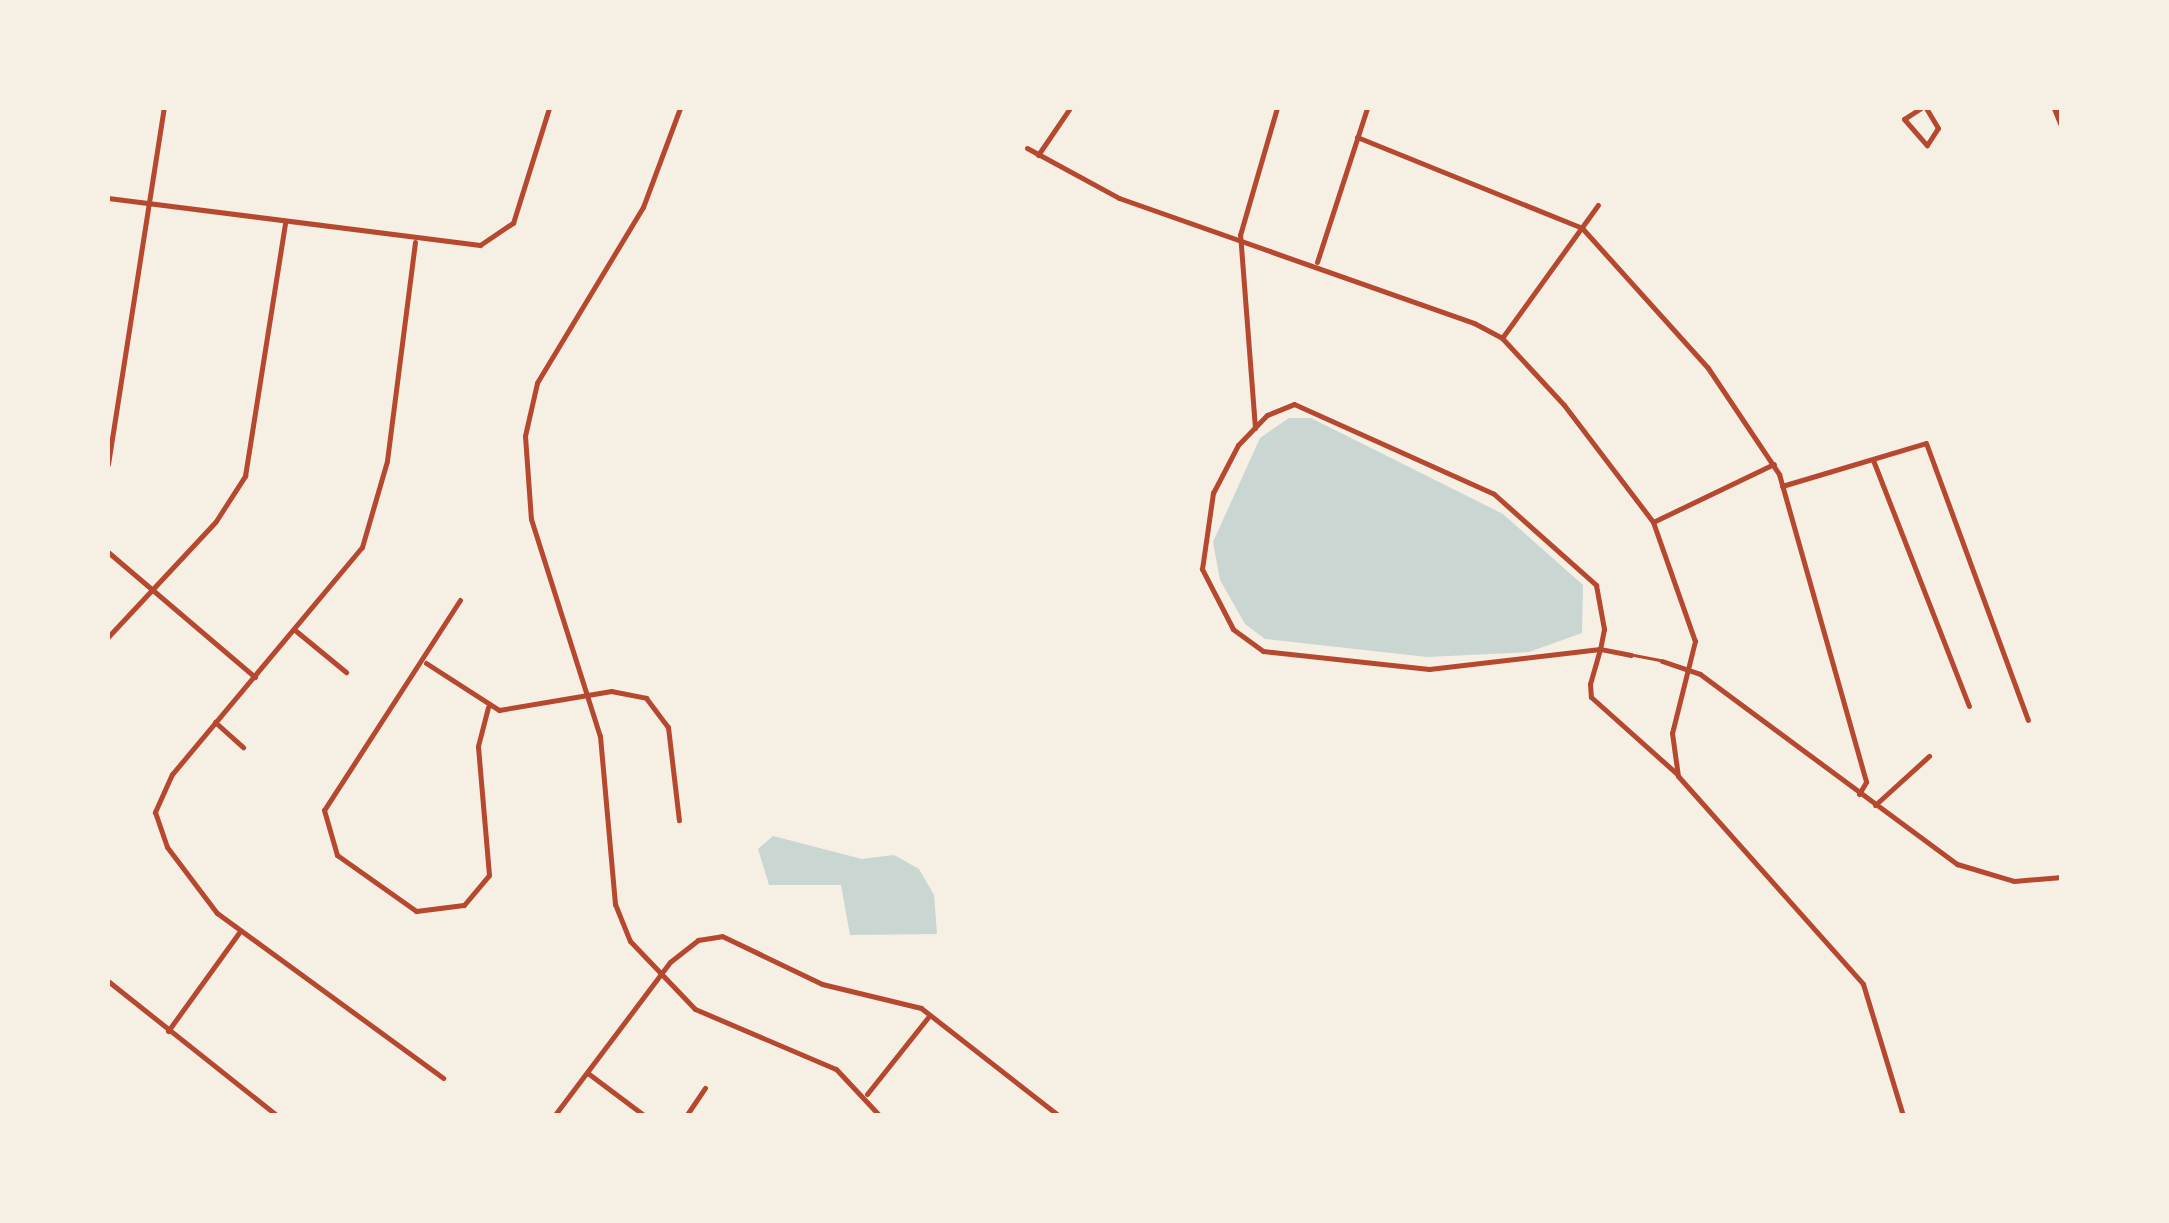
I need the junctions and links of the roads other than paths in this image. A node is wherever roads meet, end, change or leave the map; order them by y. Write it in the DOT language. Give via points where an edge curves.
graph roads {
  1 [pos="164,108"];
  2 [pos="549,108"];
  3 [pos="680,108"];
  4 [pos="1070,108"];
  5 [pos="1277,108"];
  6 [pos="1367,108"];
  7 [pos="1923,108"];
  8 [pos="2056,108"];
  9 [pos="2062,123"];
  10 [pos="1357,137"];
  11 [pos="1027,148"];
  12 [pos="1038,155"];
  13 [pos="108,198"];
  14 [pos="150,204"];
  15 [pos="1598,205"];
  16 [pos="285,223"];
  17 [pos="1578,226"];
  18 [pos="1240,235"];
  19 [pos="415,242"];
  20 [pos="1317,262"];
  21 [pos="1502,338"];
  22 [pos="1255,428"];
  23 [pos="1872,460"];
  24 [pos="108,464"];
  25 [pos="1774,464"];
  26 [pos="1782,486"];
  27 [pos="1652,522"];
  28 [pos="108,552"];
  29 [pos="157,588"];
  30 [pos="460,600"];
  31 [pos="296,632"];
  32 [pos="108,636"];
  33 [pos="1600,649"];
  34 [pos="1632,654"];
  35 [pos="1662,661"];
  36 [pos="426,663"];
  37 [pos="1690,671"];
  38 [pos="346,672"];
  39 [pos="255,677"];
  40 [pos="588,695"];
  41 [pos="1970,706"];
  42 [pos="488,707"];
  43 [pos="2028,720"];
  44 [pos="215,722"];
  45 [pos="243,747"];
  46 [pos="1929,756"];
  47 [pos="1678,776"];
  48 [pos="1859,794"];
  49 [pos="1875,805"];
  50 [pos="679,820"];
  51 [pos="2062,877"];
  52 [pos="240,931"];
  53 [pos="659,978"];
  54 [pos="108,981"];
  55 [pos="929,1016"];
  56 [pos="168,1031"];
  57 [pos="589,1074"];
  58 [pos="443,1078"];
  59 [pos="705,1088"];
  60 [pos="867,1094"];
  61 [pos="1903,1115"];
  62 [pos="278,1116"];
  63 [pos="554,1116"];
  64 [pos="645,1116"];
  65 [pos="686,1116"];
  66 [pos="880,1116"];
  67 [pos="1059,1116"];
  68 [pos="1912,1116"];
  1 -- 14 [label="street"];
  2 -- 19 [label="street" via="513,223 480,244"];
  3 -- 40 [label="street" via="628,236 548,355 525,436 531,519"];
  4 -- 12 [label="street"];
  5 -- 18 [label="street"];
  6 -- 10 [label="street"];
  7 -- 7 [label="street" via="1904,120 1926,145 1938,128"];
  8 -- 9 [label="highway"];
  10 -- 17 [label="street"];
  10 -- 20 [label="street"];
  11 -- 12 [label="street"];
  12 -- 18 [label="street" via="1119,198"];
  13 -- 14 [label="street"];
  14 -- 16 [label="street"];
  14 -- 24 [label="street"];
  15 -- 17 [label="street"];
  16 -- 19 [label="street"];
  16 -- 29 [label="street" via="245,476"];
  17 -- 21 [label="street"];
  17 -- 25 [label="street" via="1708,368"];
  18 -- 20 [label="street"];
  18 -- 22 [label="street"];
  19 -- 31 [label="street" via="400,387 370,527"];
  20 -- 21 [label="street"];
  21 -- 27 [label="street"];
  22 -- 33 [label="street" via="1279,408 1310,405 1494,494 1596,585"];
  22 -- 33 [label="street" via="1213,493 1199,554 1242,638 1297,660 1429,669"];
  23 -- 26 [label="street"];
  23 -- 41 [label="street"];
  23 -- 43 [label="street" via="1926,443"];
  25 -- 26 [label="street"];
  25 -- 27 [label="street"];
  26 -- 48 [label="street" via="1866,782"];
  27 -- 37 [label="street" via="1694,641"];
  28 -- 29 [label="street"];
  29 -- 32 [label="street"];
  29 -- 39 [label="street"];
  30 -- 36 [label="street"];
  31 -- 38 [label="street"];
  31 -- 39 [label="street"];
  33 -- 34 [label="street"];
  33 -- 47 [label="street" via="1594,703"];
  34 -- 35 [label="lane"];
  35 -- 37 [label="street"];
  36 -- 42 [label="street"];
  36 -- 42 [label="street" via="331,786 324,810 337,854 416,911 464,906 489,875 478,746"];
  37 -- 47 [label="street" via="1672,732"];
  37 -- 48 [label="street"];
  39 -- 44 [label="street"];
  40 -- 42 [label="street" via="533,711"];
  40 -- 50 [label="street" via="634,692 663,715"];
  40 -- 53 [label="street" via="615,904"];
  44 -- 45 [label="street"];
  44 -- 52 [label="street" via="164,786 156,812 192,884"];
  46 -- 49 [label="street"];
  47 -- 61 [label="street" via="1863,984"];
  48 -- 49 [label="street"];
  49 -- 51 [label="street" via="1969,870 2014,881"];
  52 -- 56 [label="street"];
  52 -- 58 [label="street"];
  53 -- 55 [label="street" via="698,940 731,938 822,984"];
  53 -- 57 [label="street"];
  53 -- 60 [label="street" via="709,1018 826,1064"];
  54 -- 56 [label="street"];
  55 -- 60 [label="street"];
  55 -- 67 [label="street"];
  56 -- 62 [label="street"];
  57 -- 63 [label="street"];
  57 -- 64 [label="street"];
  59 -- 65 [label="street"];
  60 -- 66 [label="street"];
  61 -- 68 [label="street"];
}
